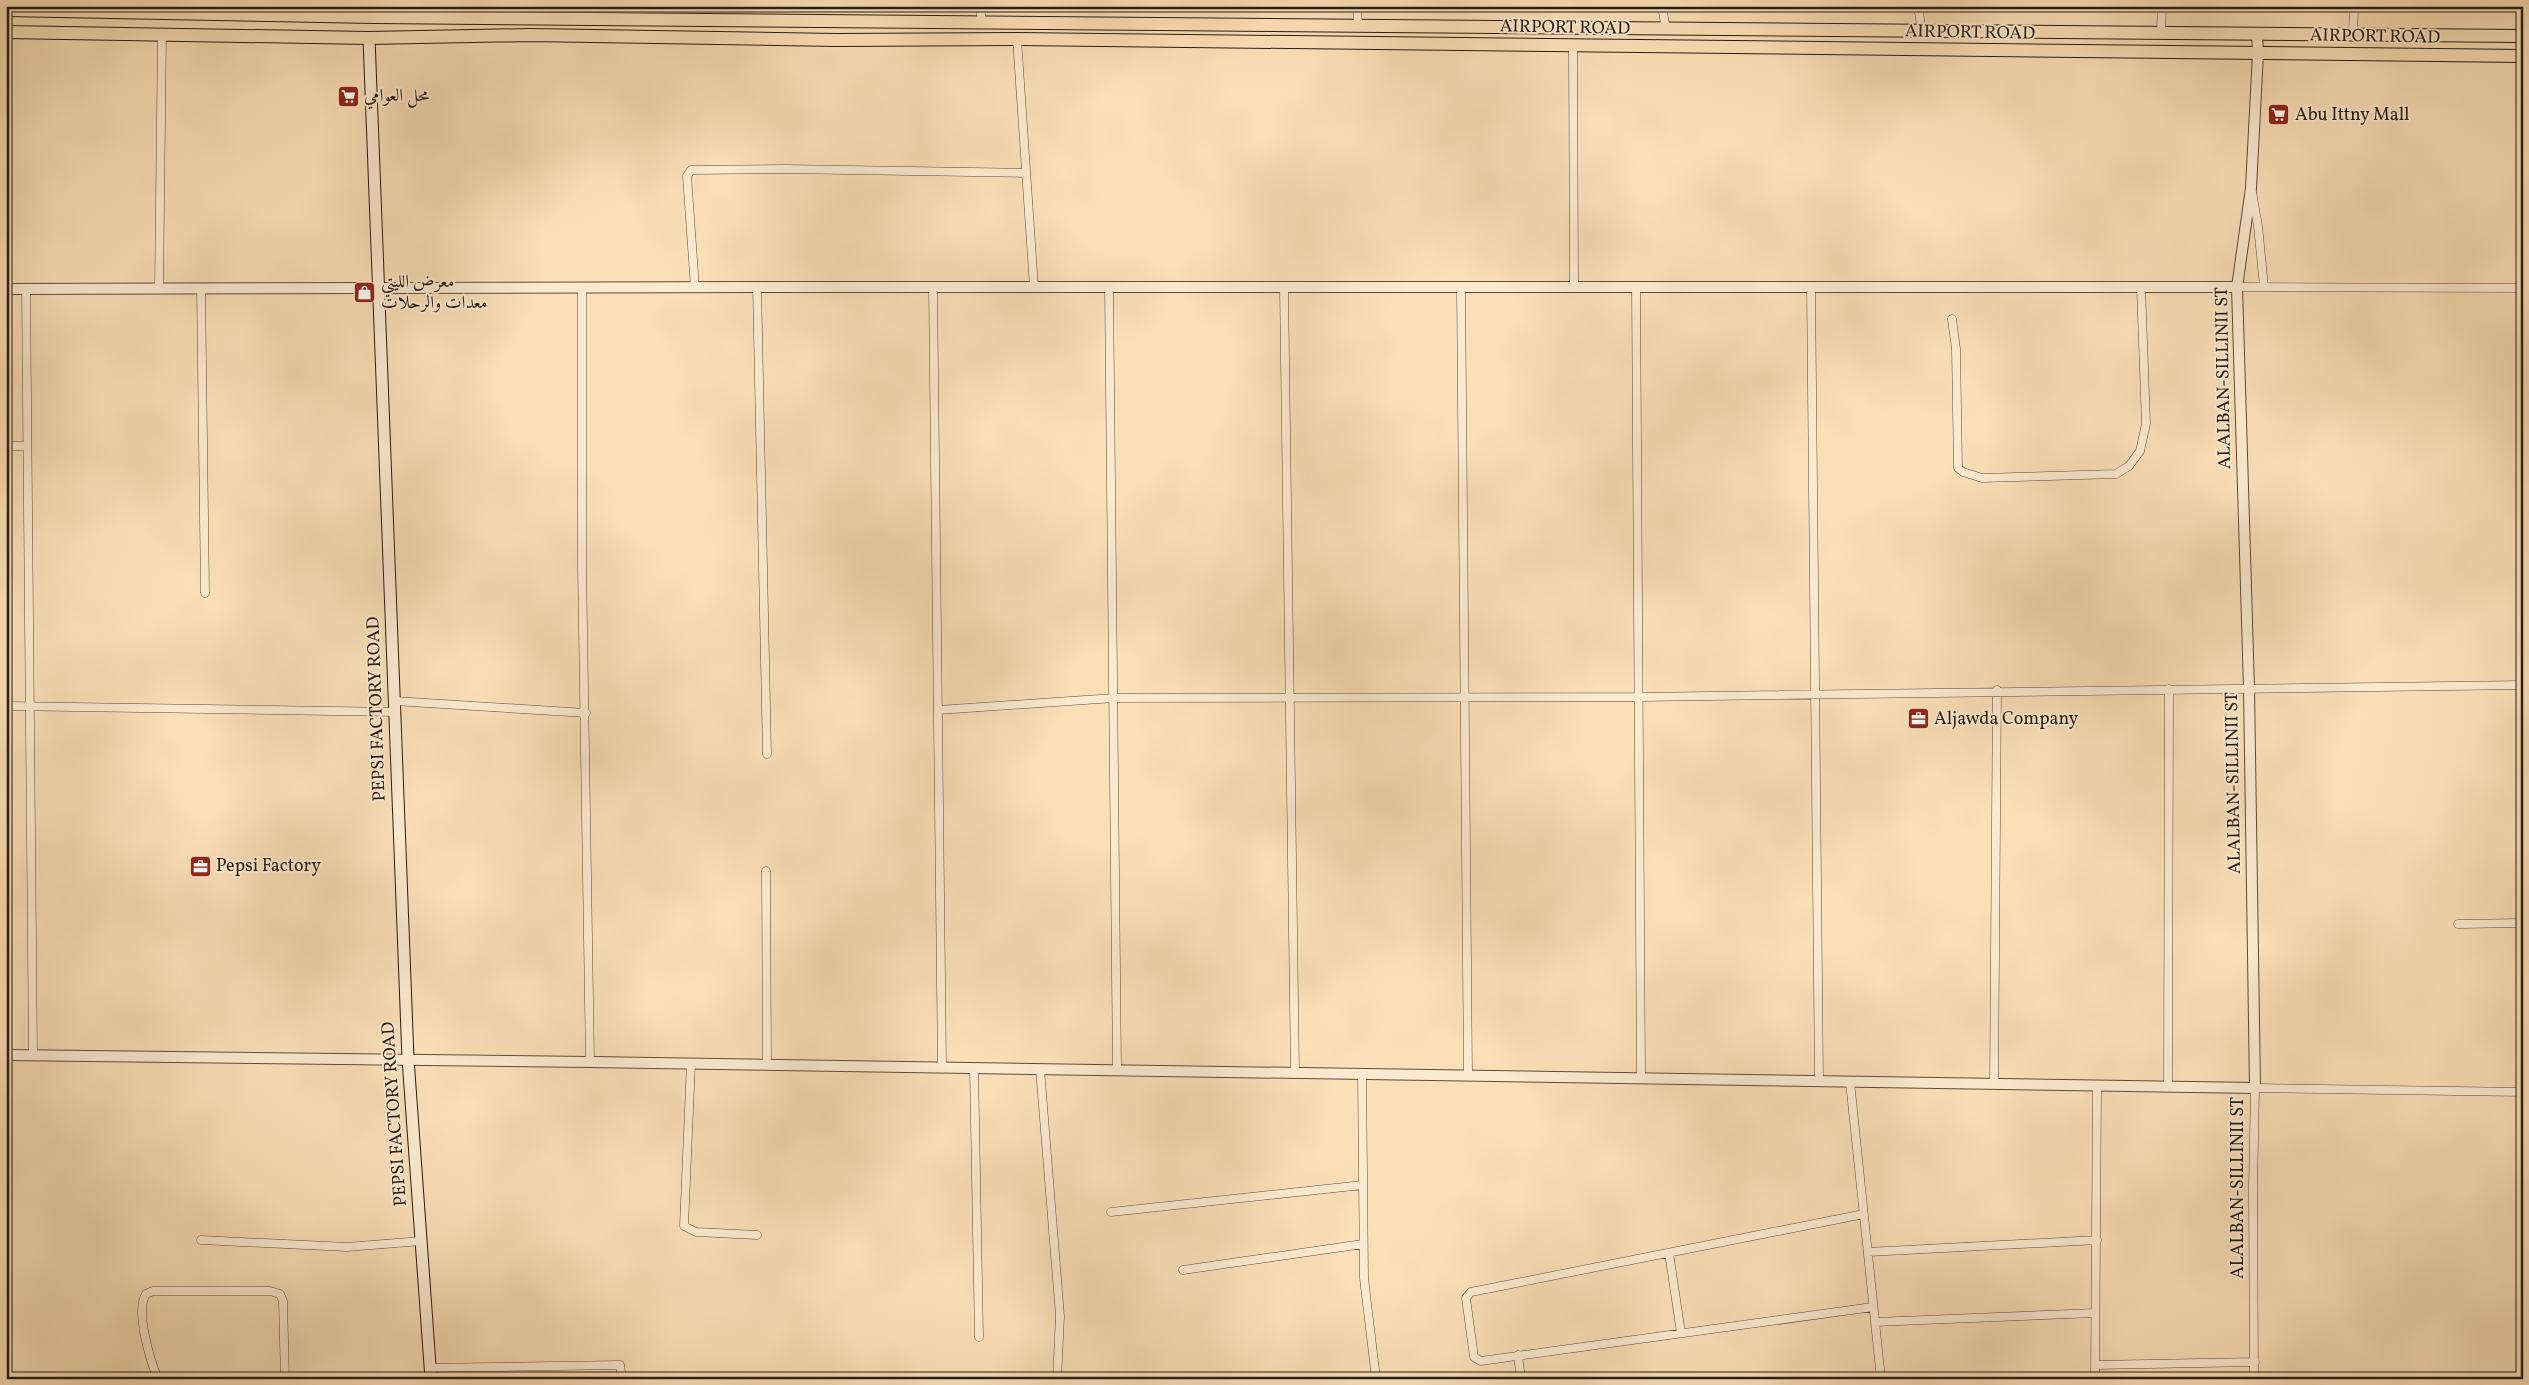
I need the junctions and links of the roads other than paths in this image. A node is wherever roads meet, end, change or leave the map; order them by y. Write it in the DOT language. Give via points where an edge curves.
graph roads {
  1 [pos="980,6"];
  2 [pos="1357,6"];
  3 [pos="1662,6"];
  4 [pos="1918,6"];
  5 [pos="2162,6"];
  6 [pos="2354,6"];
  7 [pos="6,10"];
  8 [pos="833,20"];
  9 [pos="982,22"];
  10 [pos="1358,26"];
  11 [pos="1460,27"];
  12 [pos="1666,30"];
  13 [pos="6,32"];
  14 [pos="1922,32"];
  15 [pos="2161,32"];
  16 [pos="2257,33"];
  17 [pos="162,34"];
  18 [pos="2353,35"];
  19 [pos="2523,36"];
  20 [pos="369,38"];
  21 [pos="1017,39"];
  22 [pos="836,40"];
  23 [pos="1462,45"];
  24 [pos="1573,46"];
  25 [pos="2258,53"];
  26 [pos="2523,56"];
  27 [pos="1026,174"];
  28 [pos="2251,188"];
  29 [pos="1574,286"];
  30 [pos="1636,286"];
  31 [pos="377,287"];
  32 [pos="757,287"];
  33 [pos="933,287"];
  34 [pos="1034,287"];
  35 [pos="1109,287"];
  36 [pos="1461,287"];
  37 [pos="1811,287"];
  38 [pos="2140,287"];
  39 [pos="2237,287"];
  40 [pos="159,288"];
  41 [pos="201,288"];
  42 [pos="582,288"];
  43 [pos="695,288"];
  44 [pos="1284,288"];
  45 [pos="2264,288"];
  46 [pos="2523,288"];
  47 [pos="6,289"];
  48 [pos="26,289"];
  49 [pos="1952,319"];
  50 [pos="6,446"];
  51 [pos="27,446"];
  52 [pos="205,593"];
  53 [pos="2523,686"];
  54 [pos="2249,688"];
  55 [pos="2169,689"];
  56 [pos="1997,690"];
  57 [pos="1817,694"];
  58 [pos="1290,697"];
  59 [pos="1640,697"];
  60 [pos="1114,698"];
  61 [pos="1464,698"];
  62 [pos="6,706"];
  63 [pos="30,706"];
  64 [pos="394,706"];
  65 [pos="938,710"];
  66 [pos="586,713"];
  67 [pos="767,754"];
  68 [pos="766,871"];
  69 [pos="2523,923"];
  70 [pos="2458,924"];
  71 [pos="6,1055"];
  72 [pos="33,1056"];
  73 [pos="408,1059"];
  74 [pos="590,1062"];
  75 [pos="691,1063"];
  76 [pos="766,1064"];
  77 [pos="942,1067"];
  78 [pos="974,1068"];
  79 [pos="1040,1069"];
  80 [pos="1117,1070"];
  81 [pos="1295,1072"];
  82 [pos="1362,1073"];
  83 [pos="1468,1075"];
  84 [pos="1641,1078"];
  85 [pos="1819,1080"];
  86 [pos="1850,1082"];
  87 [pos="1994,1084"];
  88 [pos="2168,1086"];
  89 [pos="2096,1087"];
  90 [pos="2255,1088"];
  91 [pos="2523,1092"];
  92 [pos="1362,1185"];
  93 [pos="1111,1212"];
  94 [pos="1864,1214"];
  95 [pos="757,1234"];
  96 [pos="201,1240"];
  97 [pos="2097,1240"];
  98 [pos="421,1241"];
  99 [pos="1362,1244"];
  100 [pos="1868,1252"];
  101 [pos="1669,1253"];
  102 [pos="1183,1270"];
  103 [pos="1874,1307"];
  104 [pos="2095,1313"];
  105 [pos="1875,1322"];
  106 [pos="1681,1333"];
  107 [pos="979,1337"];
  108 [pos="1518,1355"];
  109 [pos="2255,1362"];
  110 [pos="2095,1365"];
  111 [pos="430,1373"];
  112 [pos="158,1379"];
  113 [pos="285,1379"];
  114 [pos="622,1379"];
  115 [pos="1057,1379"];
  116 [pos="1376,1379"];
  117 [pos="1521,1379"];
  118 [pos="1881,1379"];
  119 [pos="2095,1379"];
  120 [pos="2254,1379"];
  1 -- 9 [label="street"];
  2 -- 10 [label="street"];
  3 -- 12 [label="street"];
  4 -- 14 [label="street"];
  5 -- 15 [label="street"];
  6 -- 18 [label="street"];
  7 -- 8 [label="highway, AIRPORT ROAD" via="374,17"];
  8 -- 9 [label="highway, AIRPORT ROAD"];
  8 -- 22 [label="highway"];
  9 -- 10 [label="highway, AIRPORT ROAD"];
  10 -- 11 [label="highway, AIRPORT ROAD"];
  11 -- 12 [label="highway, AIRPORT ROAD"];
  11 -- 23 [label="highway"];
  12 -- 14 [label="highway, AIRPORT ROAD"];
  13 -- 17 [label="highway, AIRPORT ROAD"];
  14 -- 15 [label="highway, AIRPORT ROAD"];
  15 -- 16 [label="highway, AIRPORT ROAD"];
  16 -- 18 [label="highway, AIRPORT ROAD"];
  16 -- 25 [label="street, ALALBAN-SILLINII ST"];
  17 -- 20 [label="highway, AIRPORT ROAD"];
  17 -- 40 [label="street"];
  18 -- 19 [label="highway, AIRPORT ROAD"];
  20 -- 22 [label="highway, AIRPORT ROAD" via="586,36"];
  20 -- 31 [label="main road, PEPSI FACTORY ROAD"];
  21 -- 22 [label="highway, AIRPORT ROAD"];
  21 -- 23 [label="highway, AIRPORT ROAD"];
  21 -- 27 [label="street"];
  23 -- 24 [label="highway, AIRPORT ROAD"];
  24 -- 25 [label="highway, AIRPORT ROAD"];
  24 -- 29 [label="street"];
  25 -- 26 [label="highway, AIRPORT ROAD"];
  25 -- 28 [label="street, ALALBAN-SILLINII ST"];
  27 -- 34 [label="street"];
  27 -- 43 [label="street" via="691,170 686,176"];
  28 -- 39 [label="street, ALALBAN-SILLINII ST"];
  28 -- 45 [label="street, ALALBAN-SILLINII ST"];
  29 -- 30 [label="street"];
  29 -- 36 [label="street"];
  30 -- 37 [label="street"];
  30 -- 59 [label="street"];
  31 -- 41 [label="street"];
  31 -- 42 [label="street"];
  31 -- 64 [label="main road, PEPSI FACTORY ROAD"];
  32 -- 33 [label="street"];
  32 -- 43 [label="street"];
  32 -- 67 [label="street"];
  33 -- 34 [label="street"];
  33 -- 65 [label="street"];
  34 -- 35 [label="street"];
  35 -- 44 [label="street"];
  35 -- 60 [label="street"];
  36 -- 44 [label="street"];
  36 -- 61 [label="street"];
  37 -- 38 [label="street"];
  37 -- 57 [label="street"];
  38 -- 39 [label="street"];
  38 -- 49 [label="street" via="2146,424 2140,451 2129,466 2116,474 1982,478 1958,468 1956,349"];
  39 -- 45 [label="street"];
  39 -- 54 [label="street, ALALBAN-SILLINII ST"];
  40 -- 41 [label="street"];
  40 -- 48 [label="street"];
  41 -- 52 [label="street"];
  42 -- 43 [label="street"];
  42 -- 66 [label="street" via="582,566"];
  44 -- 58 [label="street"];
  45 -- 46 [label="street"];
  47 -- 48 [label="street"];
  48 -- 51 [label="street"];
  50 -- 51 [label="street"];
  51 -- 63 [label="street"];
  53 -- 54 [label="street"];
  54 -- 55 [label="street"];
  54 -- 90 [label="street, ALALBAN-SILLINII ST"];
  55 -- 56 [label="street"];
  55 -- 88 [label="street"];
  56 -- 57 [label="street"];
  56 -- 87 [label="street"];
  57 -- 59 [label="street"];
  57 -- 85 [label="street"];
  58 -- 60 [label="street"];
  58 -- 61 [label="street"];
  58 -- 81 [label="street"];
  59 -- 61 [label="street"];
  59 -- 84 [label="street"];
  60 -- 65 [label="street"];
  60 -- 80 [label="street"];
  61 -- 83 [label="street"];
  62 -- 63 [label="street"];
  63 -- 64 [label="street"];
  63 -- 72 [label="street"];
  64 -- 66 [label="street"];
  64 -- 73 [label="main road, PEPSI FACTORY ROAD"];
  65 -- 77 [label="street"];
  66 -- 74 [label="street"];
  68 -- 76 [label="street"];
  69 -- 70 [label="street"];
  71 -- 72 [label="street"];
  72 -- 73 [label="street"];
  73 -- 74 [label="street"];
  73 -- 98 [label="main road, PEPSI FACTORY ROAD"];
  74 -- 75 [label="street"];
  75 -- 76 [label="street"];
  75 -- 95 [label="street" via="684,1226 696,1232"];
  76 -- 77 [label="street"];
  77 -- 78 [label="street"];
  78 -- 79 [label="street"];
  78 -- 107 [label="street"];
  79 -- 80 [label="street"];
  79 -- 115 [label="street" via="1060,1316"];
  80 -- 81 [label="street"];
  81 -- 82 [label="street"];
  82 -- 83 [label="street"];
  82 -- 92 [label="street"];
  83 -- 84 [label="street"];
  84 -- 85 [label="street"];
  85 -- 86 [label="street"];
  86 -- 87 [label="street"];
  86 -- 94 [label="street"];
  87 -- 89 [label="street"];
  88 -- 89 [label="street"];
  88 -- 90 [label="street"];
  89 -- 97 [label="street"];
  90 -- 91 [label="street"];
  90 -- 109 [label="street, ALALBAN-SILLINII ST"];
  92 -- 93 [label="street"];
  92 -- 99 [label="street"];
  94 -- 100 [label="street"];
  94 -- 101 [label="street"];
  96 -- 98 [label="street" via="347,1247"];
  97 -- 100 [label="street"];
  97 -- 104 [label="street"];
  98 -- 111 [label="main road, PEPSI FACTORY ROAD"];
  99 -- 102 [label="street"];
  99 -- 116 [label="street"];
  100 -- 103 [label="street"];
  101 -- 106 [label="street"];
  101 -- 108 [label="street" via="1469,1293 1466,1298 1476,1360"];
  103 -- 105 [label="street"];
  103 -- 106 [label="street"];
  104 -- 105 [label="street"];
  104 -- 110 [label="street"];
  105 -- 118 [label="street"];
  106 -- 108 [label="street"];
  108 -- 117 [label="street"];
  109 -- 110 [label="street"];
  109 -- 120 [label="street, ALALBAN-SILLINII ST"];
  110 -- 119 [label="street"];
  111 -- 114 [label="street" via="620,1365"];
  112 -- 113 [label="street" via="145,1336 143,1300 153,1291 270,1291 280,1294 283,1301"];
}
